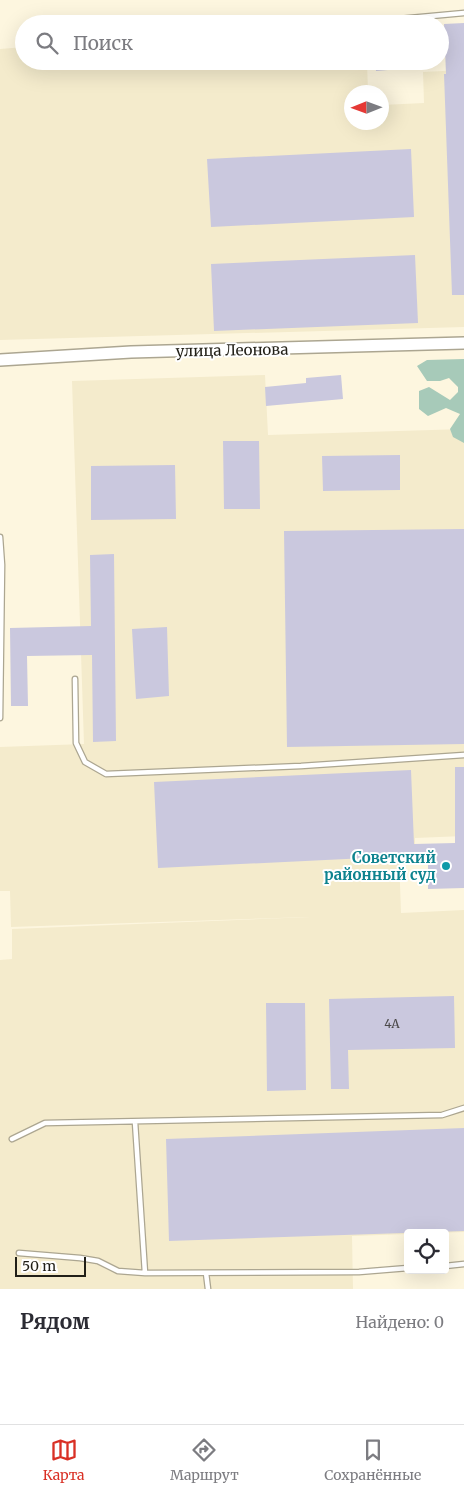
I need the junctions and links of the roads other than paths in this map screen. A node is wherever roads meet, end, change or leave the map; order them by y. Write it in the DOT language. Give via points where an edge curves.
graph roads {
  1 [pos="464,13"];
  2 [pos="442,15"];
  3 [pos="464,343"];
  4 [pos="0,360"];
  5 [pos="0,537"];
  6 [pos="75,679"];
  7 [pos="0,718"];
  8 [pos="464,755"];
  9 [pos="464,1108"];
  10 [pos="135,1122"];
  11 [pos="12,1139"];
  12 [pos="19,1253"];
  13 [pos="464,1264"];
  14 [pos="449,1266"];
  15 [pos="404,1268"];
  16 [pos="145,1273"];
  17 [pos="206,1273"];
  18 [pos="208,1289"];
  1 -- 2 [label="lane"];
  3 -- 4 [label="street, улица Леонова" via="131,352"];
  5 -- 7 [label="lane"];
  6 -- 8 [label="lane" via="76,744 85,762 106,774"];
  9 -- 10 [label="lane" via="442,1115"];
  10 -- 11 [label="lane" via="45,1123"];
  10 -- 16 [label="lane"];
  12 -- 16 [label="lane" via="80,1258 98,1261 118,1270"];
  13 -- 14 [label="lane"];
  15 -- 17 [label="lane" via="359,1272"];
  16 -- 17 [label="lane"];
  17 -- 18 [label="lane"];
}
